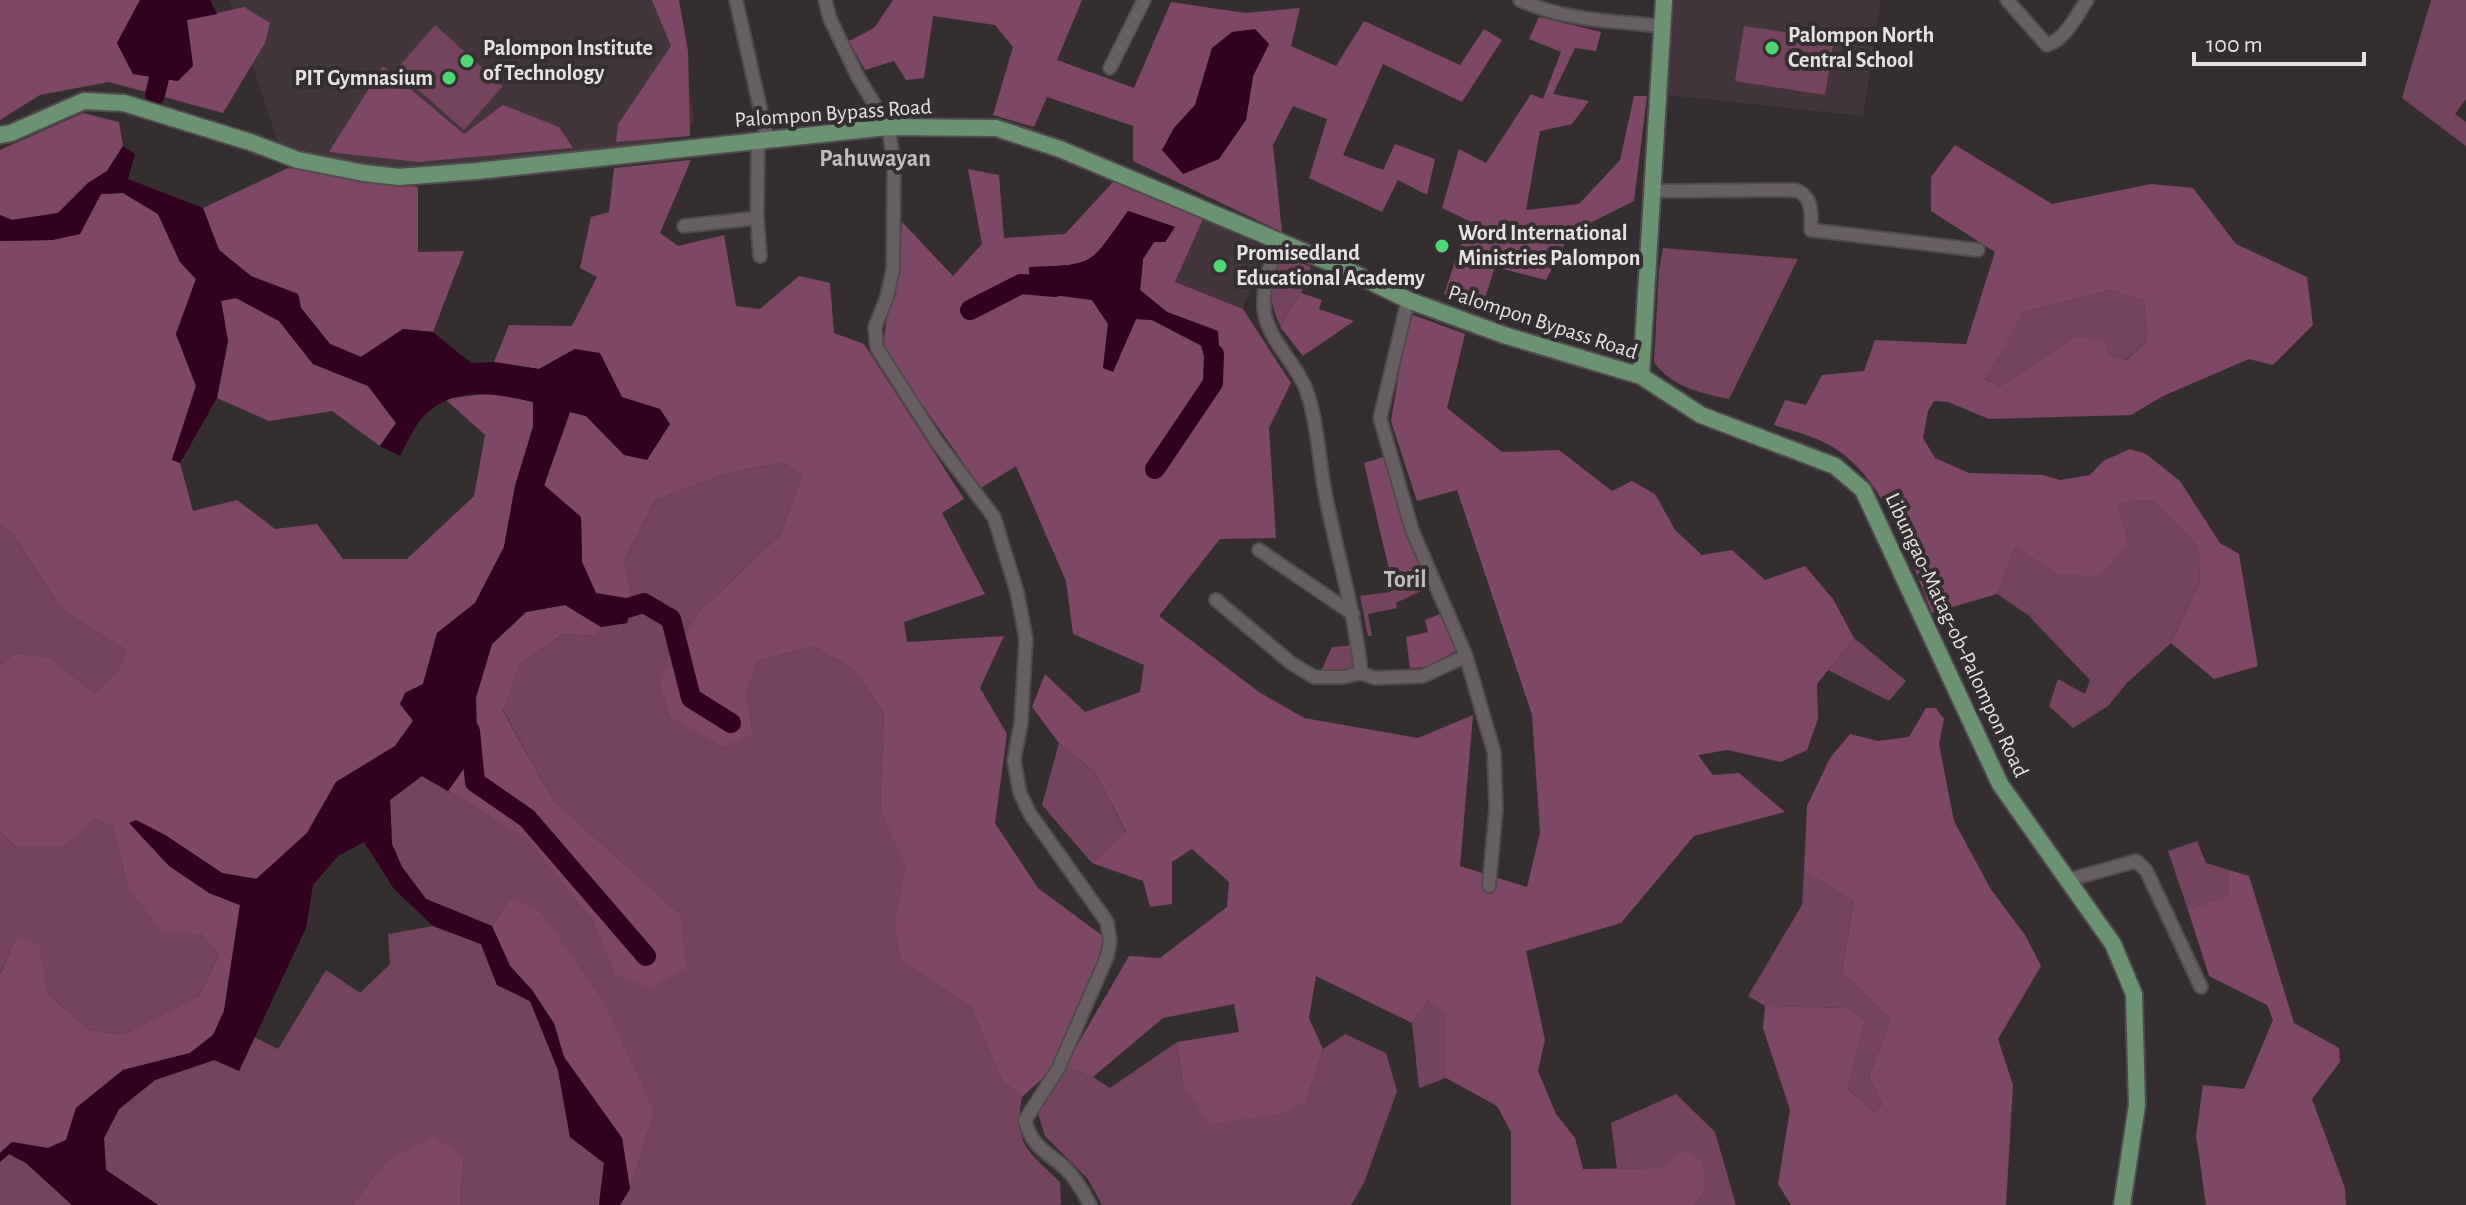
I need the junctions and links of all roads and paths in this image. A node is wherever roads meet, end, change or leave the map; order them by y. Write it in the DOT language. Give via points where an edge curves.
graph roads {
  1 [pos="736,0"];
  2 [pos="825,0"];
  3 [pos="1144,0"];
  4 [pos="1520,0"];
  5 [pos="1664,0"];
  6 [pos="2007,0"];
  7 [pos="2087,0"];
  8 [pos="1662,26"];
  9 [pos="1110,68"];
  10 [pos="888,127"];
  11 [pos="0,135"];
  12 [pos="762,139"];
  13 [pos="1653,191"];
  14 [pos="757,218"];
  15 [pos="684,226"];
  16 [pos="1278,242"];
  17 [pos="1978,250"];
  18 [pos="760,256"];
  19 [pos="1408,300"];
  20 [pos="1641,376"];
  21 [pos="1259,550"];
  22 [pos="1216,600"];
  23 [pos="1353,614"];
  24 [pos="1466,656"];
  25 [pos="1361,673"];
  26 [pos="2068,880"];
  27 [pos="1489,886"];
  28 [pos="2201,987"];
  29 [pos="1090,1205"];
  30 [pos="2122,1205"];
  1 -- 12 [label="street"];
  2 -- 10 [label="street" via="858,77"];
  3 -- 9 [label="street"];
  4 -- 8 [label="street" via="1581,19"];
  5 -- 8 [label="main road"];
  6 -- 7 [label="street" via="2047,45 2064,34"];
  8 -- 13 [label="main road"];
  10 -- 12 [label="main road, Palompon Bypass Road"];
  10 -- 16 [label="main road, Palompon Bypass Road" via="996,128 1060,149"];
  10 -- 29 [label="street" via="894,161 893,269 875,327 877,348 937,442 994,517 1026,639 1014,760 1020,793 1109,932 1107,957 1058,1069 1025,1120 1033,1142 1066,1169"];
  11 -- 12 [label="main road, Palompon Bypass Road" via="84,101 124,103 298,160 399,177"];
  12 -- 14 [label="street"];
  13 -- 17 [label="street" via="1796,190 1811,204 1811,230"];
  13 -- 20 [label="main road"];
  14 -- 15 [label="street"];
  14 -- 18 [label="street"];
  16 -- 19 [label="main road, Palompon Bypass Road"];
  16 -- 23 [label="street" via="1266,280 1264,311 1307,391"];
  19 -- 20 [label="main road, Palompon Bypass Road"];
  19 -- 24 [label="street" via="1380,418 1412,530"];
  20 -- 26 [label="main road, Libungao-Matag-ob-Palompon Road" via="1701,415 1835,466 1863,490 2000,784"];
  21 -- 23 [label="street"];
  22 -- 25 [label="street" via="1314,677"];
  23 -- 25 [label="street"];
  24 -- 25 [label="street" via="1423,676 1375,678"];
  24 -- 27 [label="street" via="1494,752 1496,809"];
  26 -- 28 [label="street" via="2136,861 2146,870"];
  26 -- 30 [label="main road, Libungao-Matag-ob-Palompon Road" via="2113,944 2134,994 2137,1105"];
}
